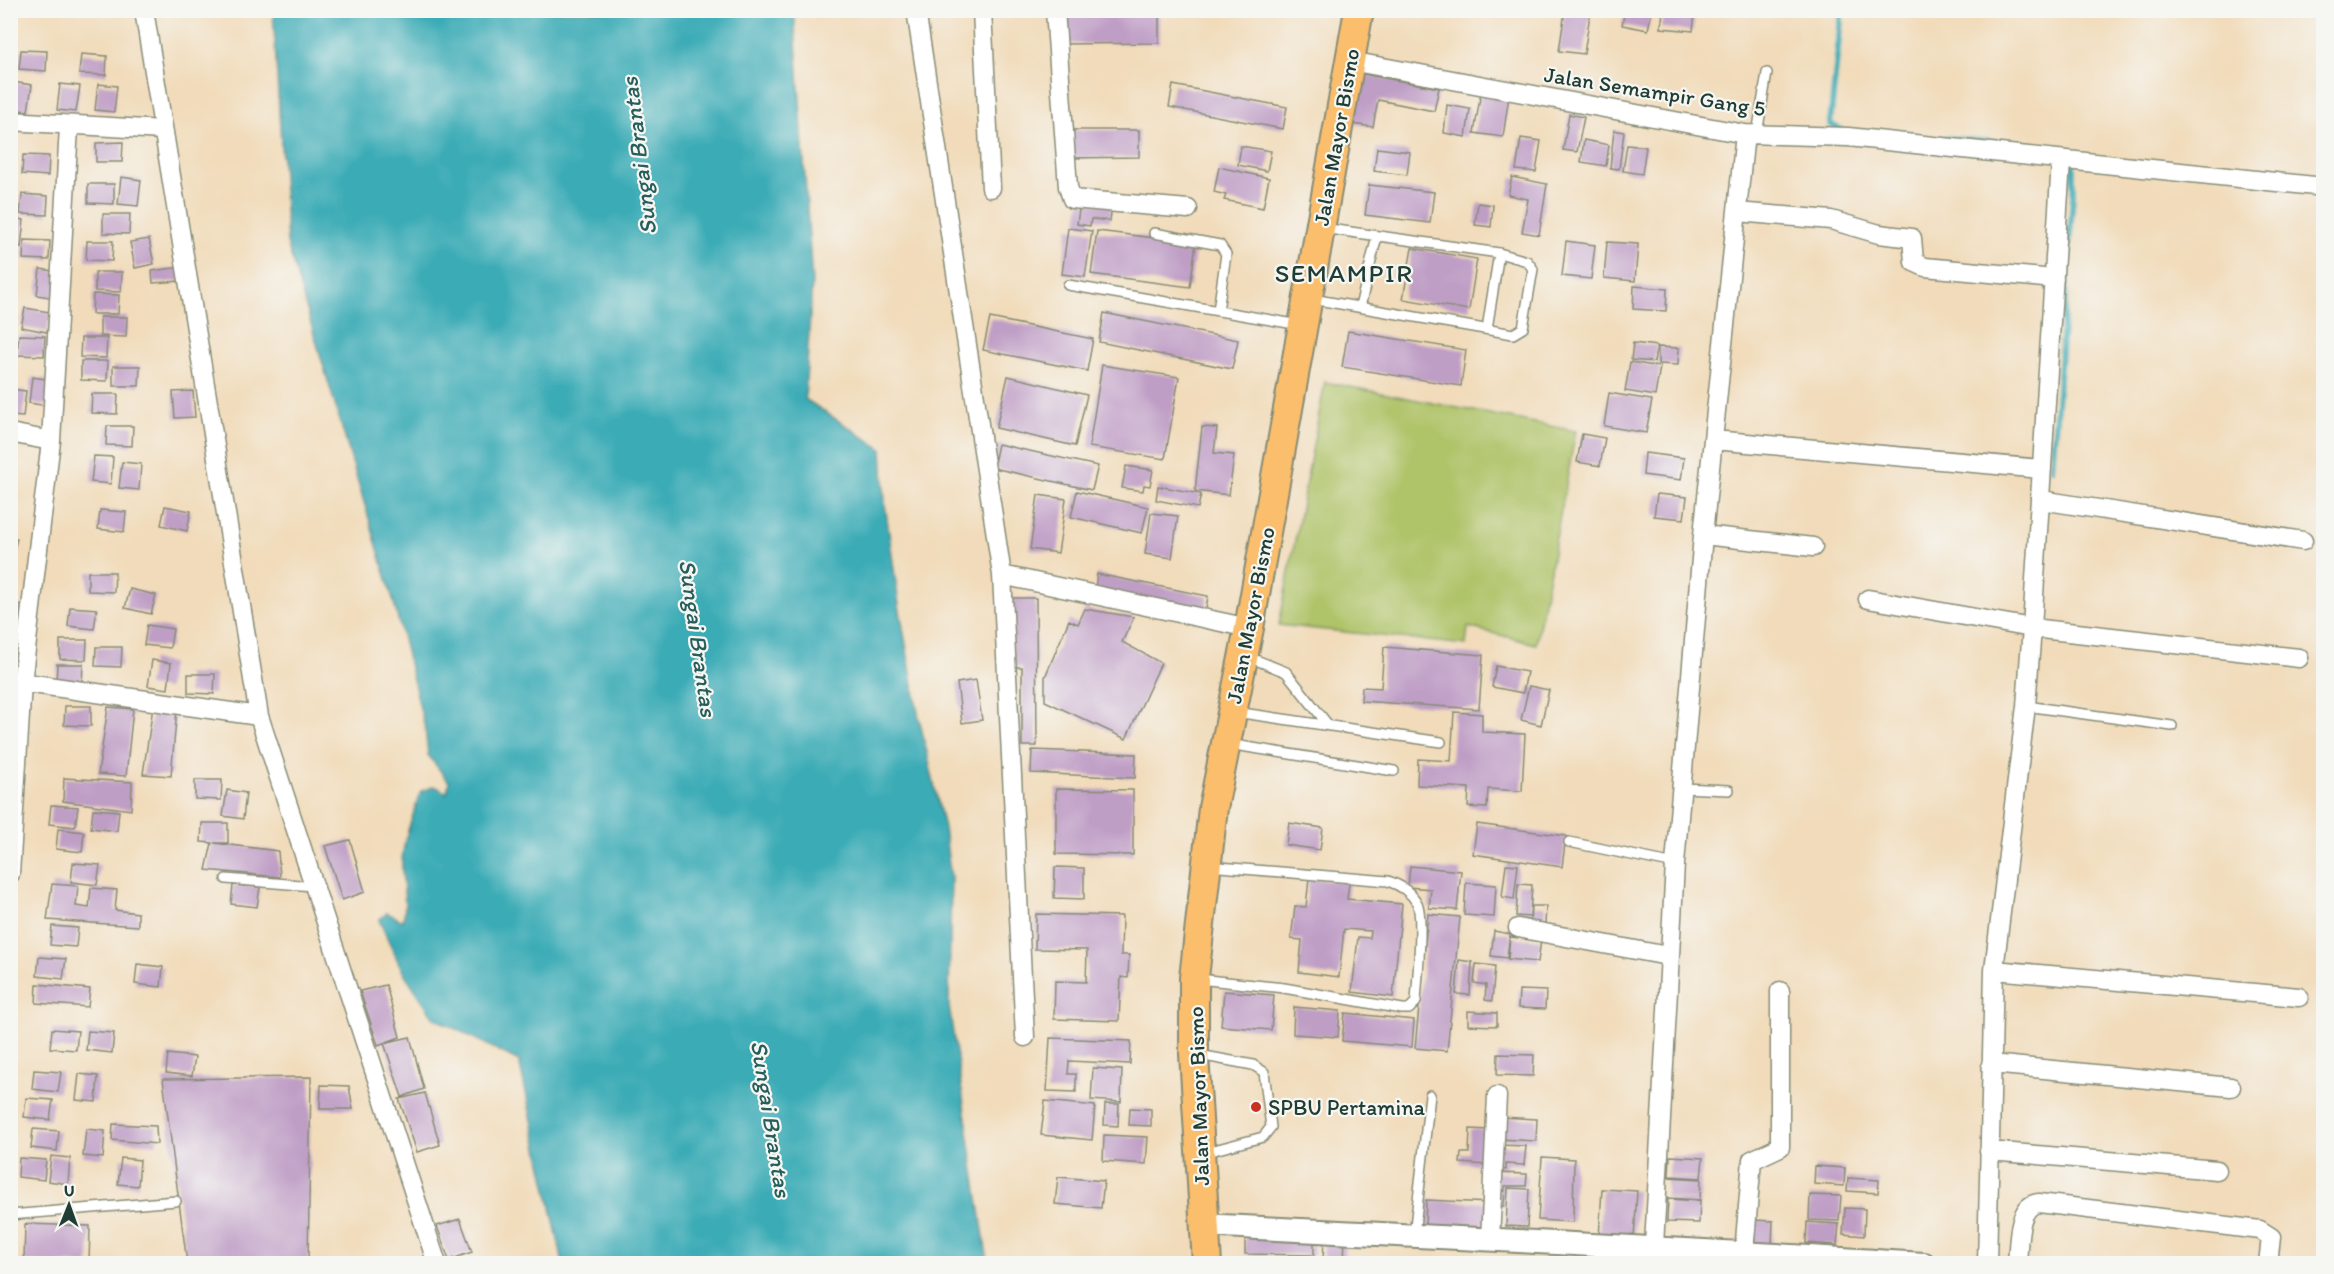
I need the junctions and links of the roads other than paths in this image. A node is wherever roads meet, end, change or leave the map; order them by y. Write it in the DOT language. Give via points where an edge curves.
graph roads {
  1 [pos="144,10"];
  2 [pos="916,10"];
  3 [pos="982,10"];
  4 [pos="1055,10"];
  5 [pos="1359,10"];
  6 [pos="1350,61"];
  7 [pos="1767,74"];
  8 [pos="10,122"];
  9 [pos="69,127"];
  10 [pos="162,130"];
  11 [pos="1751,134"];
  12 [pos="2069,162"];
  13 [pos="2324,187"];
  14 [pos="992,188"];
  15 [pos="1188,208"];
  16 [pos="1737,212"];
  17 [pos="1320,228"];
  18 [pos="1154,233"];
  19 [pos="1377,236"];
  20 [pos="1499,253"];
  21 [pos="2054,279"];
  22 [pos="1068,285"];
  23 [pos="1360,307"];
  24 [pos="1218,310"];
  25 [pos="1305,312"];
  26 [pos="1487,329"];
  27 [pos="10,433"];
  28 [pos="1713,440"];
  29 [pos="51,441"];
  30 [pos="2042,469"];
  31 [pos="2041,500"];
  32 [pos="1703,535"];
  33 [pos="2303,541"];
  34 [pos="1813,547"];
  35 [pos="1002,575"];
  36 [pos="1868,599"];
  37 [pos="2032,628"];
  38 [pos="1246,642"];
  39 [pos="2299,658"];
  40 [pos="16,682"];
  41 [pos="2026,706"];
  42 [pos="1232,712"];
  43 [pos="259,717"];
  44 [pos="1329,726"];
  45 [pos="2172,726"];
  46 [pos="1441,742"];
  47 [pos="1226,744"];
  48 [pos="1394,771"];
  49 [pos="1681,788"];
  50 [pos="1729,790"];
  51 [pos="1569,842"];
  52 [pos="1675,864"];
  53 [pos="1206,866"];
  54 [pos="10,874"];
  55 [pos="226,879"];
  56 [pos="313,886"];
  57 [pos="1518,928"];
  58 [pos="1668,956"];
  59 [pos="1994,970"];
  60 [pos="1194,978"];
  61 [pos="1780,991"];
  62 [pos="2299,997"];
  63 [pos="1025,1037"];
  64 [pos="1194,1054"];
  65 [pos="1991,1064"];
  66 [pos="2231,1087"];
  67 [pos="1430,1095"];
  68 [pos="1497,1096"];
  69 [pos="1989,1150"];
  70 [pos="1200,1154"];
  71 [pos="2217,1170"];
  72 [pos="177,1201"];
  73 [pos="10,1215"];
  74 [pos="1204,1225"];
  75 [pos="1414,1236"];
  76 [pos="1490,1240"];
  77 [pos="1743,1252"];
  78 [pos="1653,1256"];
  79 [pos="437,1263"];
  80 [pos="1207,1263"];
  81 [pos="1924,1263"];
  82 [pos="1987,1263"];
  83 [pos="2017,1263"];
  84 [pos="2268,1263"];
  1 -- 10 [label="street"];
  2 -- 35 [label="street"];
  3 -- 14 [label="street"];
  4 -- 15 [label="street" via="1072,199"];
  5 -- 6 [label="main road, Jalan Mayor Bismo"];
  6 -- 11 [label="street, Jalan Semampir Gang 5"];
  6 -- 17 [label="main road, Jalan Mayor Bismo"];
  7 -- 11 [label="lane"];
  8 -- 9 [label="street"];
  9 -- 10 [label="street"];
  9 -- 29 [label="street"];
  10 -- 43 [label="street"];
  11 -- 12 [label="street, Jalan Semampir Gang 5" via="1848,137"];
  11 -- 16 [label="street"];
  12 -- 13 [label="street, Jalan Semampir Gang 5"];
  12 -- 21 [label="street"];
  16 -- 21 [label="street" via="1831,220 1879,234 1912,238 1914,262 1924,267"];
  16 -- 28 [label="street"];
  17 -- 19 [label="lane"];
  17 -- 25 [label="main road, Jalan Mayor Bismo"];
  18 -- 24 [label="lane" via="1220,244 1226,254"];
  19 -- 20 [label="lane"];
  19 -- 23 [label="lane"];
  20 -- 26 [label="lane"];
  20 -- 26 [label="lane" via="1531,264 1530,299 1523,328 1513,334"];
  21 -- 30 [label="street"];
  22 -- 24 [label="lane"];
  23 -- 25 [label="lane"];
  23 -- 26 [label="lane"];
  24 -- 25 [label="lane"];
  25 -- 38 [label="main road, Jalan Mayor Bismo"];
  27 -- 29 [label="street"];
  28 -- 30 [label="street"];
  28 -- 32 [label="street"];
  29 -- 40 [label="street"];
  30 -- 31 [label="street"];
  31 -- 33 [label="street"];
  31 -- 37 [label="street"];
  32 -- 34 [label="street"];
  32 -- 49 [label="street"];
  35 -- 38 [label="street"];
  35 -- 63 [label="street"];
  36 -- 37 [label="street"];
  37 -- 39 [label="street"];
  37 -- 41 [label="street"];
  38 -- 42 [label="main road, Jalan Mayor Bismo"];
  38 -- 44 [label="lane" via="1286,672"];
  40 -- 43 [label="street"];
  40 -- 54 [label="street"];
  41 -- 45 [label="lane"];
  41 -- 59 [label="street"];
  42 -- 44 [label="lane"];
  42 -- 47 [label="main road, Jalan Mayor Bismo"];
  43 -- 56 [label="street"];
  44 -- 46 [label="lane"];
  47 -- 48 [label="lane"];
  47 -- 53 [label="main road, Jalan Mayor Bismo"];
  49 -- 50 [label="lane"];
  49 -- 52 [label="street"];
  51 -- 52 [label="lane"];
  52 -- 58 [label="street"];
  53 -- 60 [label="main road, Jalan Mayor Bismo"];
  53 -- 60 [label="lane" via="1388,881 1401,886 1420,912 1416,1002 1409,1009 1402,1009 1284,988"];
  55 -- 56 [label="lane"];
  56 -- 79 [label="street"];
  57 -- 58 [label="street"];
  58 -- 78 [label="street"];
  59 -- 62 [label="street"];
  59 -- 65 [label="street"];
  60 -- 64 [label="main road, Jalan Mayor Bismo"];
  61 -- 77 [label="street" via="1780,1147 1752,1160"];
  64 -- 70 [label="main road, Jalan Mayor Bismo"];
  64 -- 70 [label="lane" via="1253,1065 1264,1072 1271,1127 1263,1137"];
  65 -- 66 [label="street"];
  65 -- 69 [label="street"];
  67 -- 75 [label="lane"];
  68 -- 76 [label="street"];
  69 -- 71 [label="street"];
  69 -- 82 [label="street"];
  70 -- 74 [label="main road, Jalan Mayor Bismo"];
  72 -- 73 [label="lane"];
  74 -- 75 [label="street"];
  74 -- 80 [label="main road, Jalan Mayor Bismo"];
  75 -- 76 [label="street"];
  76 -- 78 [label="street"];
  77 -- 78 [label="street"];
  77 -- 81 [label="street"];
  83 -- 84 [label="street" via="2024,1211 2032,1203 2260,1230 2271,1238"];
}
